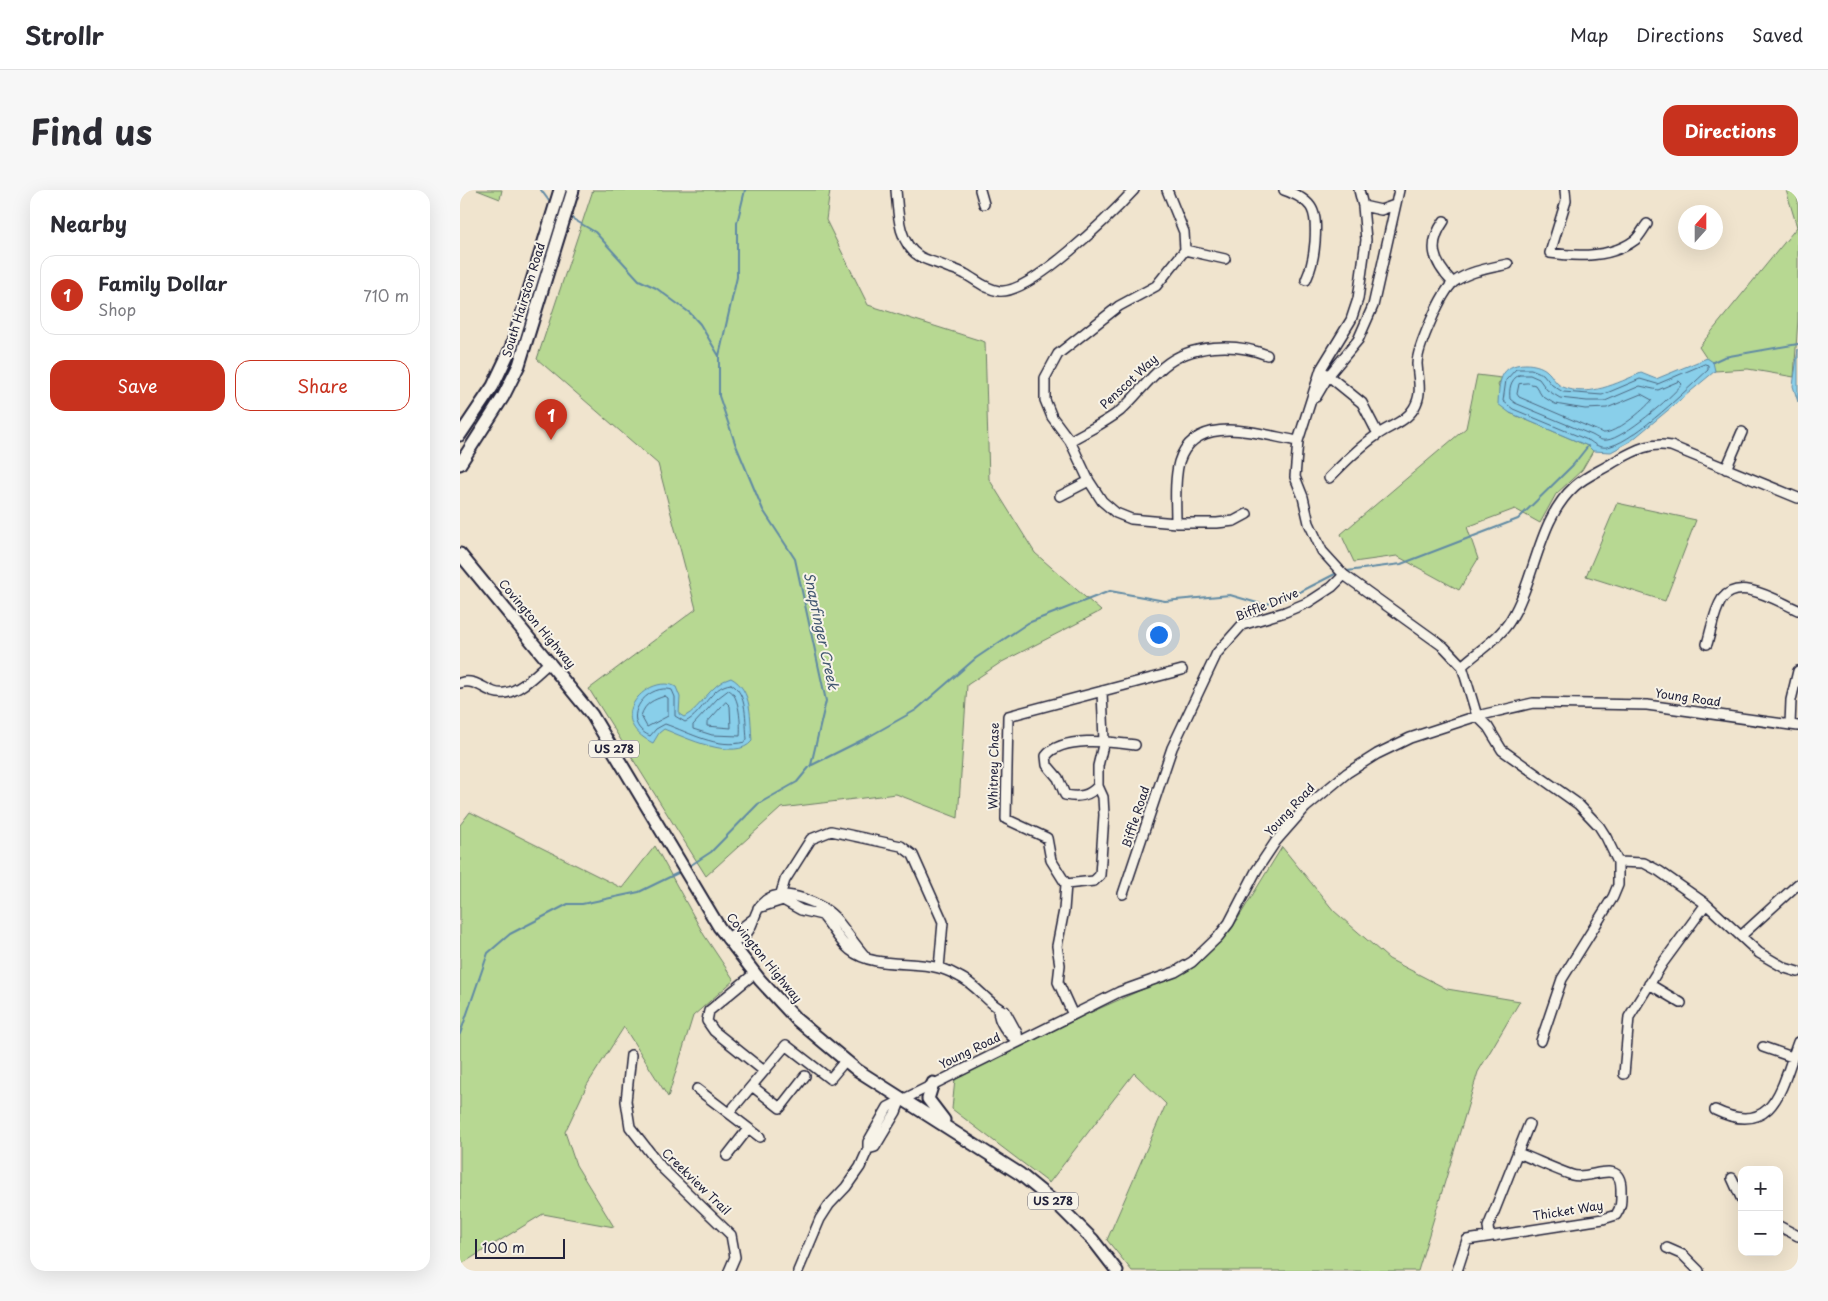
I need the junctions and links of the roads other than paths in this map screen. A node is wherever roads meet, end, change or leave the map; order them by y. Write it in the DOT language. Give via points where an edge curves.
graph roads {
  1 [pos="896,190"];
  2 [pos="980,190"];
  3 [pos="1134,190"];
  4 [pos="1167,190"];
  5 [pos="1284,190"];
  6 [pos="1359,190"];
  7 [pos="1399,190"];
  8 [pos="1565,190"];
  9 [pos="568,191"];
  10 [pos="984,204"];
  11 [pos="1395,205"];
  12 [pos="1363,206"];
  13 [pos="1444,221"];
  14 [pos="1647,224"];
  15 [pos="552,234"];
  16 [pos="1185,250"];
  17 [pos="1225,259"];
  18 [pos="1508,264"];
  19 [pos="1306,280"];
  20 [pos="1453,283"];
  21 [pos="1267,355"];
  22 [pos="1325,372"];
  23 [pos="1742,432"];
  24 [pos="1378,434"];
  25 [pos="460,435"];
  26 [pos="1070,440"];
  27 [pos="1298,441"];
  28 [pos="460,464"];
  29 [pos="1726,469"];
  30 [pos="1329,478"];
  31 [pos="1089,481"];
  32 [pos="1060,496"];
  33 [pos="1798,498"];
  34 [pos="1247,514"];
  35 [pos="1176,523"];
  36 [pos="460,554"];
  37 [pos="1344,575"];
  38 [pos="1798,610"];
  39 [pos="1707,644"];
  40 [pos="550,662"];
  41 [pos="1462,666"];
  42 [pos="1182,670"];
  43 [pos="1798,671"];
  44 [pos="460,683"];
  45 [pos="1102,691"];
  46 [pos="1477,716"];
  47 [pos="1794,725"];
  48 [pos="1104,741"];
  49 [pos="1135,744"];
  50 [pos="1172,748"];
  51 [pos="1098,786"];
  52 [pos="1618,862"];
  53 [pos="1066,884"];
  54 [pos="1798,884"];
  55 [pos="1123,894"];
  56 [pos="782,897"];
  57 [pos="1706,904"];
  58 [pos="1742,935"];
  59 [pos="730,941"];
  60 [pos="940,968"];
  61 [pos="1798,972"];
  62 [pos="755,973"];
  63 [pos="1649,984"];
  64 [pos="1680,1003"];
  65 [pos="1014,1006"];
  66 [pos="998,1009"];
  67 [pos="1073,1015"];
  68 [pos="1018,1041"];
  69 [pos="1541,1041"];
  70 [pos="1798,1042"];
  71 [pos="1763,1046"];
  72 [pos="631,1055"];
  73 [pos="1792,1057"];
  74 [pos="845,1061"];
  75 [pos="764,1071"];
  76 [pos="1624,1074"];
  77 [pos="805,1076"];
  78 [pos="933,1083"];
  79 [pos="752,1086"];
  80 [pos="697,1089"];
  81 [pos="901,1099"];
  82 [pos="1715,1110"];
  83 [pos="729,1114"];
  84 [pos="1529,1124"];
  85 [pos="946,1125"];
  86 [pos="748,1128"];
  87 [pos="760,1137"];
  88 [pos="1518,1153"];
  89 [pos="727,1156"];
  90 [pos="1732,1178"];
  91 [pos="1738,1191"];
  92 [pos="1783,1228"];
  93 [pos="1495,1236"];
  94 [pos="1798,1236"];
  95 [pos="1667,1248"];
  96 [pos="729,1271"];
  97 [pos="798,1271"];
  98 [pos="1117,1271"];
  99 [pos="1457,1271"];
  100 [pos="1699,1271"];
  1 -- 3 [label="street" via="898,215 906,243 918,256 965,273 977,283 999,291 1013,289 1054,263"];
  2 -- 10 [label="street"];
  4 -- 16 [label="street" via="1184,232"];
  5 -- 19 [label="street" via="1307,201 1317,217 1313,265"];
  6 -- 12 [label="street"];
  7 -- 11 [label="street"];
  8 -- 14 [label="street" via="1566,202 1550,253 1576,257 1617,249 1636,239"];
  9 -- 15 [label="main road, South Hairston Road"];
  11 -- 12 [label="street" via="1381,210"];
  11 -- 22 [label="street" via="1373,306 1358,340"];
  12 -- 22 [label="street" via="1366,240 1358,299"];
  13 -- 20 [label="street" via="1434,240 1435,256 1443,273"];
  15 -- 25 [label="main road, South Hairston Road" via="503,366"];
  15 -- 28 [label="main road, South Hairston Road" via="519,365 503,397"];
  16 -- 17 [label="street"];
  16 -- 26 [label="street" via="1156,286 1119,306 1052,361 1046,378 1045,400 1052,416"];
  18 -- 20 [label="street" via="1476,272"];
  20 -- 24 [label="street" via="1421,341 1417,366 1420,390 1413,410 1402,421"];
  21 -- 26 [label="street, Penscot Way" via="1256,350 1226,348 1188,353 1165,365 1114,415"];
  22 -- 24 [label="street" via="1362,403"];
  22 -- 27 [label="street" via="1306,412"];
  23 -- 29 [label="street"];
  24 -- 30 [label="street" via="1353,453"];
  26 -- 31 [label="street"];
  27 -- 35 [label="street" via="1224,429 1200,436 1188,446 1179,462"];
  27 -- 37 [label="street" via="1295,478 1309,523 1322,551"];
  29 -- 33 [label="street"];
  29 -- 41 [label="street" via="1671,446 1644,446 1579,483 1562,501 1549,524 1511,620"];
  31 -- 32 [label="street"];
  31 -- 35 [label="street" via="1102,501 1116,514 1131,519"];
  34 -- 35 [label="street" via="1234,521"];
  36 -- 40 [label="main road, Covington Highway / US 278"];
  37 -- 41 [label="street" via="1444,647"];
  37 -- 50 [label="street, Biffle Drive" via="1332,588 1309,602 1235,631 1217,654"];
  38 -- 39 [label="street" via="1743,588 1734,590 1722,600"];
  40 -- 44 [label="street" via="513,691 503,694 470,680"];
  40 -- 59 [label="main road, Covington Highway / US 278" via="608,738 698,894"];
  41 -- 46 [label="street"];
  42 -- 45 [label="street, Whitney Chase"];
  43 -- 47 [label="street" via="1791,700"];
  45 -- 48 [label="street"];
  45 -- 53 [label="street, Whitney Chase" via="1008,716 1006,819 1047,838 1051,860"];
  46 -- 47 [label="street, Young Road" via="1533,704 1594,703 1647,706"];
  46 -- 52 [label="street" via="1502,750 1589,815 1606,837"];
  46 -- 67 [label="street, Young Road" via="1410,738 1347,773 1305,808 1276,842 1256,871 1229,923 1206,950 1175,972 1119,992"];
  48 -- 49 [label="street"];
  48 -- 51 [label="street" via="1098,766"];
  48 -- 51 [label="street" via="1052,749 1046,756 1047,765 1058,778 1065,795 1083,796"];
  50 -- 55 [label="street, Biffle Road"];
  51 -- 53 [label="street" via="1103,797 1104,815 1100,875 1094,881"];
  52 -- 57 [label="street" via="1644,863"];
  52 -- 69 [label="street" via="1618,885 1613,897 1562,979"];
  53 -- 67 [label="street" via="1057,946 1058,982"];
  54 -- 58 [label="street"];
  56 -- 59 [label="street" via="766,900 758,908 749,931"];
  56 -- 60 [label="street" via="800,898 824,908 837,919 846,935 874,961"];
  56 -- 60 [label="street" via="785,880 811,839 831,831 901,846 913,855 943,922"];
  57 -- 58 [label="street"];
  57 -- 63 [label="street"];
  58 -- 61 [label="street" via="1771,961"];
  59 -- 62 [label="main road, Covington Highway / US 278"];
  60 -- 66 [label="street" via="969,981"];
  62 -- 74 [label="main road, Covington Highway / US 278" via="797,1020"];
  62 -- 75 [label="street" via="709,1011 707,1021 714,1031"];
  63 -- 64 [label="street"];
  63 -- 76 [label="street" via="1628,1018"];
  65 -- 66 [label="street"];
  66 -- 68 [label="street" via="1005,1011"];
  67 -- 68 [label="street, Young Road"];
  68 -- 78 [label="street, Young Road"];
  70 -- 73 [label="street"];
  71 -- 73 [label="street"];
  72 -- 96 [label="street, Creekview Trail" via="626,1101 630,1128 662,1168 731,1235 735,1257"];
  73 -- 82 [label="street" via="1775,1101 1766,1111 1740,1120"];
  74 -- 75 [label="street" via="830,1079 786,1044"];
  74 -- 81 [label="main road, Covington Highway / US 278"];
  75 -- 79 [label="street"];
  77 -- 79 [label="street" via="780,1108"];
  78 -- 81 [label="street, Young Road"];
  78 -- 85 [label="main road" via="928,1099"];
  79 -- 83 [label="street"];
  80 -- 83 [label="street"];
  81 -- 85 [label="main road, Covington Highway / US 278"];
  81 -- 97 [label="street" via="875,1147 868,1149 846,1187 820,1219"];
  83 -- 86 [label="street"];
  84 -- 88 [label="street"];
  85 -- 98 [label="main road, Covington Highway / US 278" via="1000,1159 1059,1206 1093,1240"];
  86 -- 87 [label="street"];
  86 -- 89 [label="street"];
  88 -- 93 [label="street" via="1488,1228 1489,1235"];
  88 -- 93 [label="street, Thicket Way" via="1573,1176 1609,1171 1617,1174 1621,1182 1622,1207 1616,1215 1603,1219"];
  90 -- 91 [label="street"];
  92 -- 94 [label="street"];
  93 -- 99 [label="street, Thicket Way" via="1467,1240"];
  95 -- 100 [label="street" via="1683,1254"];
}
